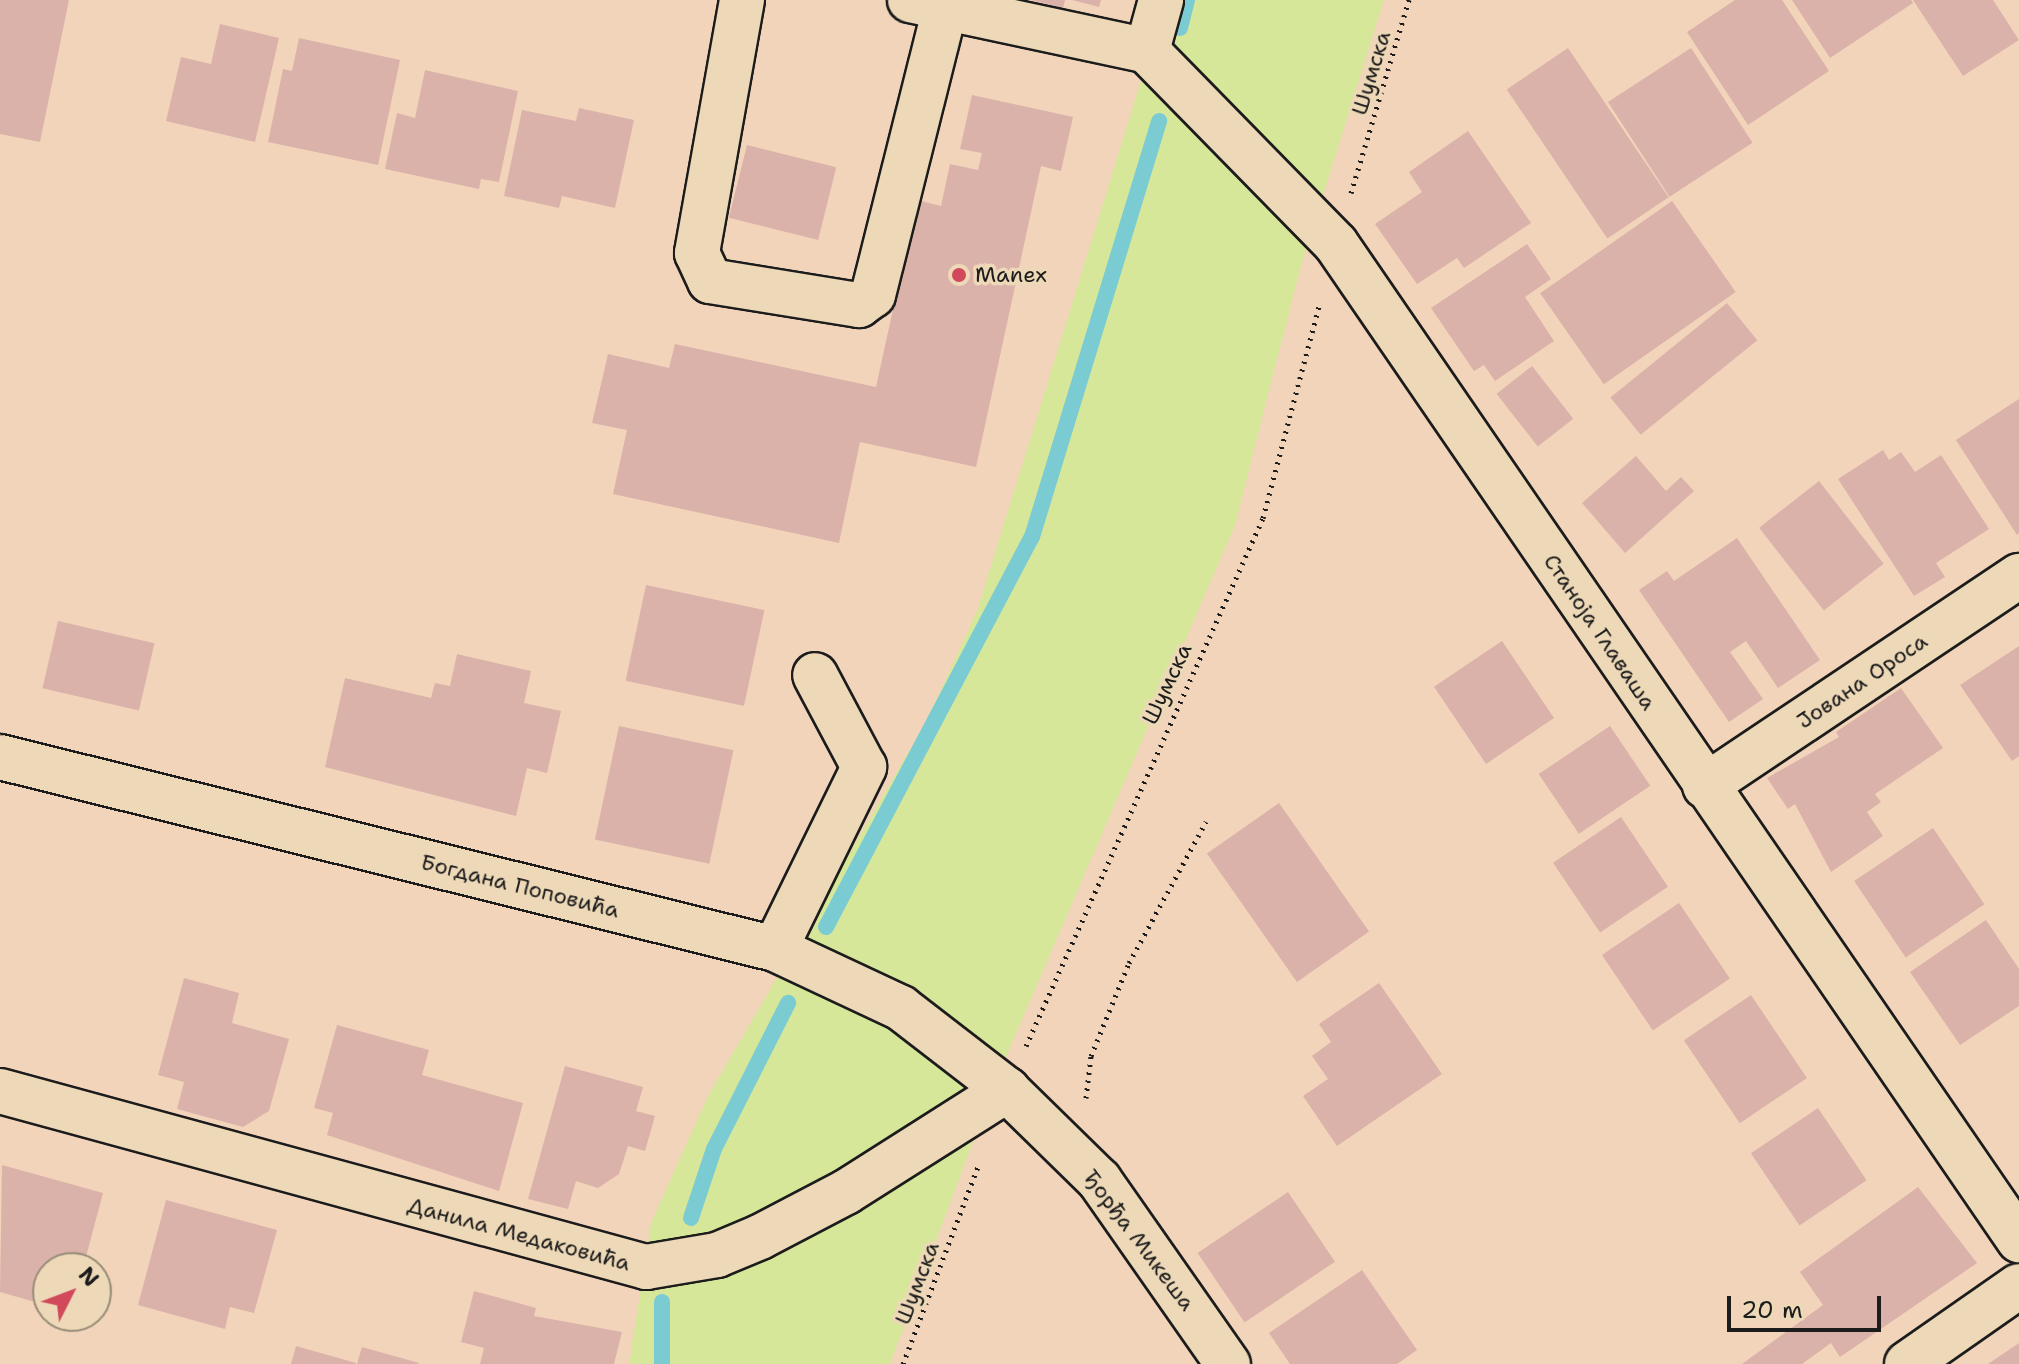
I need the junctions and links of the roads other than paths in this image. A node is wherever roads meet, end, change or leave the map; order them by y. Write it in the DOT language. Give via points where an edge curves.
graph roads {
  1 [pos="742,0"];
  2 [pos="1161,0"];
  3 [pos="927,4"];
  4 [pos="1147,51"];
  5 [pos="2019,576"];
  6 [pos="815,675"];
  7 [pos="0,757"];
  8 [pos="1705,786"];
  9 [pos="775,949"];
  10 [pos="1007,1090"];
  11 [pos="0,1091"];
  12 [pos="2019,1240"];
  13 [pos="2019,1286"];
  14 [pos="1228,1364"];
  15 [pos="1907,1364"];
  1 -- 3 [label="street" via="697,253 710,281 859,305 873,295"];
  2 -- 4 [label="street"];
  3 -- 4 [label="street"];
  4 -- 8 [label="street, Станоја Главаша" via="1336,244"];
  5 -- 8 [label="street, Јована Ороса"];
  6 -- 9 [label="street" via="864,767"];
  7 -- 9 [label="street, Богдана Поповића"];
  8 -- 12 [label="street, Станоја Главаша"];
  9 -- 10 [label="street, Богдана Поповића" via="901,1008"];
  10 -- 11 [label="street, Данила Медаковића" via="846,1192 760,1237 717,1255 646,1267"];
  10 -- 14 [label="street, Ђорђа Микеша" via="1099,1180"];
  13 -- 15 [label="street"];
}
